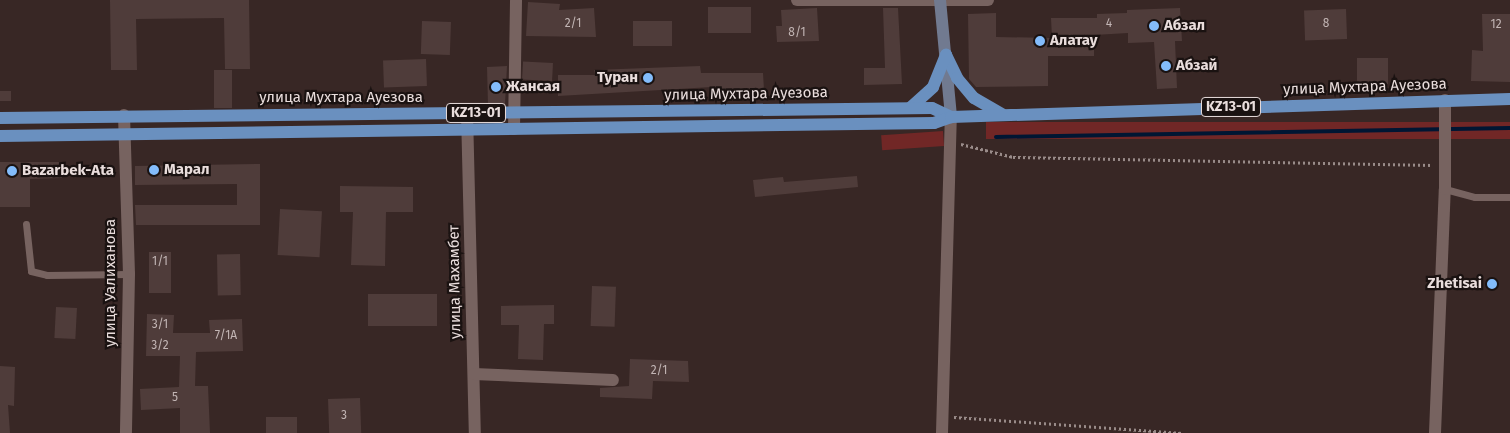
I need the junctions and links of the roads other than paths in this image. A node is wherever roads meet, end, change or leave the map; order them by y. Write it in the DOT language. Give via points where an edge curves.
graph roads {
  1 [pos="516,0"];
  2 [pos="797,0"];
  3 [pos="988,0"];
  4 [pos="940,1"];
  5 [pos="946,55"];
  6 [pos="1510,99"];
  7 [pos="1445,100"];
  8 [pos="910,108"];
  9 [pos="514,112"];
  10 [pos="467,113"];
  11 [pos="124,114"];
  12 [pos="1004,115"];
  13 [pos="951,116"];
  14 [pos="0,118"];
  15 [pos="514,129"];
  16 [pos="468,131"];
  17 [pos="124,134"];
  18 [pos="0,136"];
  19 [pos="1445,189"];
  20 [pos="1510,197"];
  21 [pos="26,224"];
  22 [pos="130,274"];
  23 [pos="474,374"];
  24 [pos="613,380"];
  25 [pos="126,433"];
  26 [pos="476,433"];
  27 [pos="942,433"];
  28 [pos="1435,433"];
  1 -- 9 [label="street"];
  2 -- 4 [label="street"];
  3 -- 4 [label="street"];
  4 -- 5 [label="street"];
  5 -- 8 [label="main road" via="933,87"];
  5 -- 12 [label="main road" via="957,78 974,98"];
  5 -- 13 [label="street"];
  6 -- 7 [label="main road, улица Мухтара Ауезова / KZ13-01"];
  7 -- 12 [label="main road, улица Мухтара Ауезова / KZ13-01"];
  7 -- 19 [label="street"];
  8 -- 9 [label="main road, улица Мухтара Ауезова / KZ13-01"];
  8 -- 13 [label="main road, улица Мухтара Ауезова / KZ13-01" via="932,108"];
  9 -- 10 [label="main road, улица Мухтара Ауезова / KZ13-01"];
  9 -- 15 [label="street"];
  10 -- 11 [label="main road, улица Мухтара Ауезова / KZ13-01"];
  10 -- 16 [label="street, улица Махамбет"];
  11 -- 14 [label="main road, улица Мухтара Ауезова / KZ13-01"];
  11 -- 17 [label="street, улица Уалиханова"];
  12 -- 13 [label="main road, улица Мухтара Ауезова / KZ13-01"];
  13 -- 15 [label="main road, улица Мухтара Ауезова / KZ13-01" via="934,123"];
  13 -- 27 [label="street"];
  15 -- 16 [label="main road, улица Мухтара Ауезова / KZ13-01"];
  16 -- 17 [label="main road, улица Мухтара Ауезова / KZ13-01"];
  16 -- 23 [label="street, улица Махамбет"];
  17 -- 18 [label="main road, улица Мухтара Ауезова / KZ13-01"];
  17 -- 22 [label="street, улица Уалиханова"];
  19 -- 20 [label="lane" via="1475,197"];
  19 -- 28 [label="street"];
  21 -- 22 [label="lane" via="31,271 47,275"];
  22 -- 25 [label="street, улица Уалиханова"];
  23 -- 24 [label="street"];
  23 -- 26 [label="street, улица Махамбет"];
}
